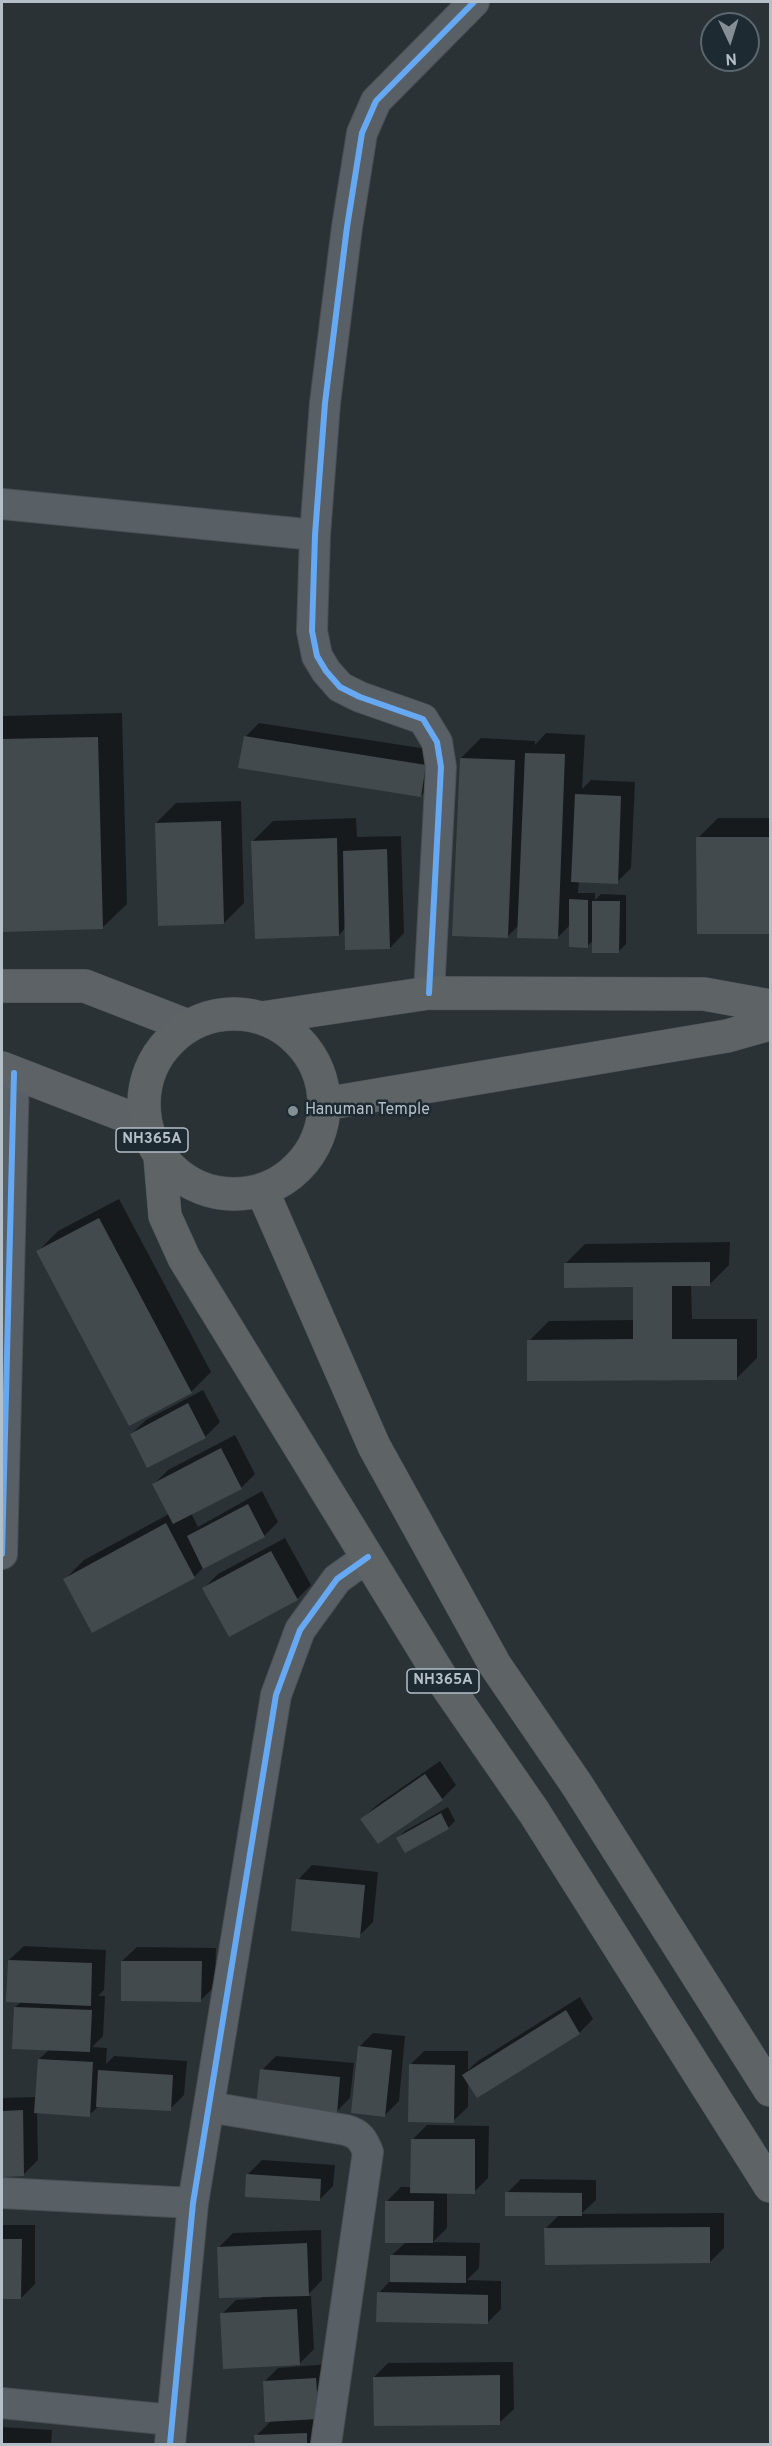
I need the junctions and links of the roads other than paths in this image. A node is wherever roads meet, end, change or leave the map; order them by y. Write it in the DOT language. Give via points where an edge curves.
graph roads {
  1 [pos="474,2"];
  2 [pos="2,504"];
  3 [pos="315,535"];
  4 [pos="2,986"];
  5 [pos="429,993"];
  6 [pos="771,1006"];
  7 [pos="262,1018"];
  8 [pos="771,1024"];
  9 [pos="188,1026"];
  10 [pos="8,1070"];
  11 [pos="324,1104"];
  12 [pos="144,1123"];
  13 [pos="160,1157"];
  14 [pos="262,1190"];
  15 [pos="2,1554"];
  16 [pos="368,1557"];
  17 [pos="771,2090"];
  18 [pos="209,2107"];
  19 [pos="771,2186"];
  20 [pos="2,2193"];
  21 [pos="193,2203"];
  22 [pos="2,2403"];
  23 [pos="171,2432"];
  24 [pos="326,2445"];
  1 -- 3 [label="street" via="376,101 362,133 325,403"];
  2 -- 3 [label="street"];
  3 -- 5 [label="street" via="312,631 317,656 340,687 423,719 437,742 441,767"];
  4 -- 9 [label="main road" via="85,986"];
  5 -- 6 [label="highway, NH365A" via="704,994"];
  5 -- 7 [label="highway, NH365A"];
  7 -- 9 [label="highway, NH365A" via="224,1014"];
  7 -- 11 [label="highway, NH365A" via="295,1037 317,1067"];
  8 -- 11 [label="highway" via="727,1036"];
  9 -- 12 [label="highway, NH365A" via="160,1050 145,1085"];
  10 -- 12 [label="main road"];
  10 -- 15 [label="street"];
  11 -- 14 [label="highway, NH365A" via="317,1141 295,1171"];
  12 -- 13 [label="highway, NH365A"];
  13 -- 14 [label="highway, NH365A" via="188,1182 224,1194"];
  13 -- 16 [label="highway, NH365A" via="165,1216 184,1258"];
  14 -- 17 [label="highway, NH365A" via="374,1446 495,1665 577,1785"];
  16 -- 18 [label="street" via="337,1579 300,1630 276,1695"];
  16 -- 19 [label="highway, NH365A" via="442,1679 534,1812"];
  18 -- 21 [label="street"];
  18 -- 24 [label="street" via="346,2130 362,2138 368,2152"];
  20 -- 21 [label="street"];
  21 -- 23 [label="street"];
  22 -- 23 [label="street"];
}
